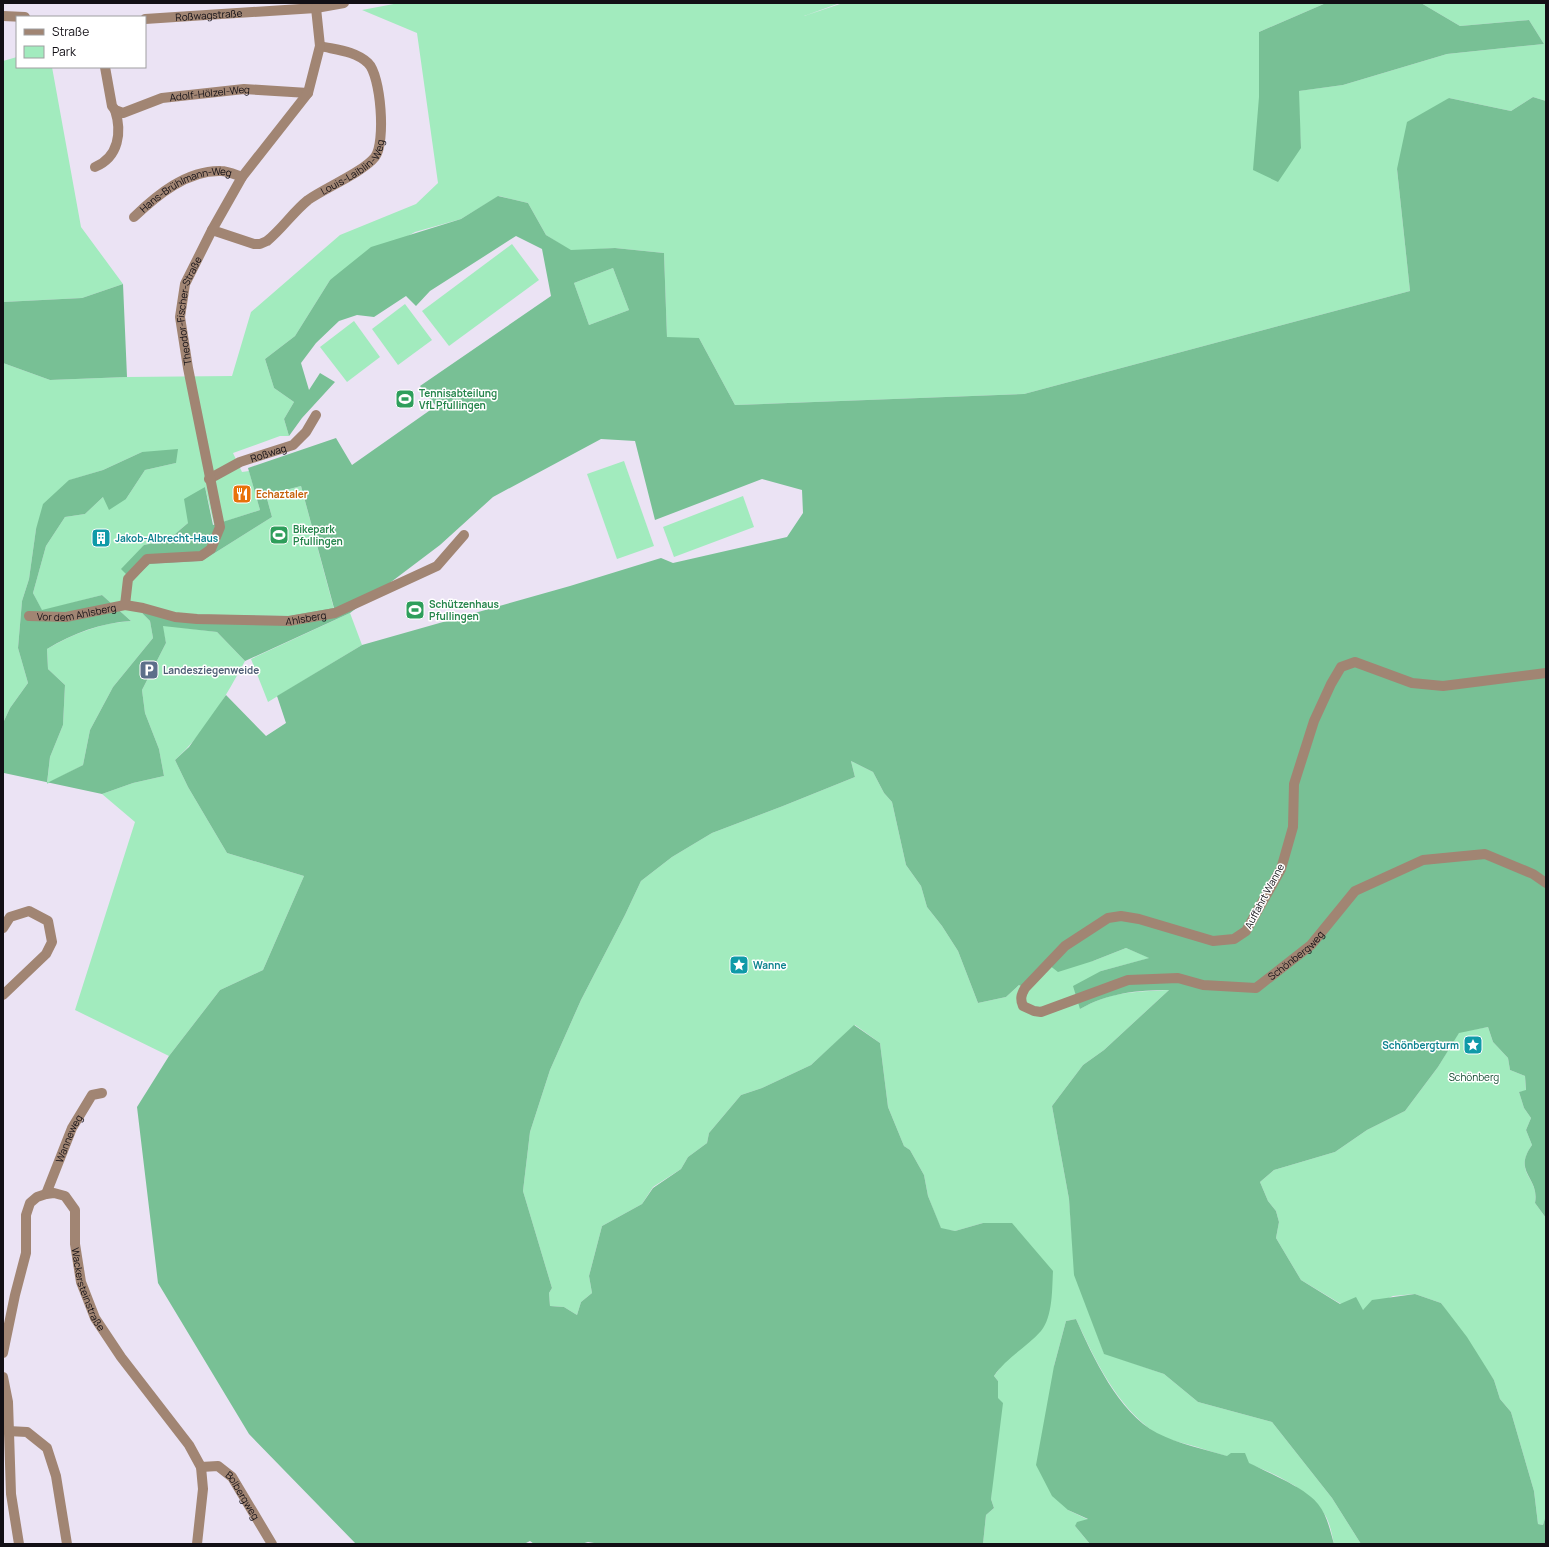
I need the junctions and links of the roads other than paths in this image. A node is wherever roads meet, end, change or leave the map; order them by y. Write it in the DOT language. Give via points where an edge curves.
graph roads {
  1 [pos="344,3"];
  2 [pos="316,8"];
  3 [pos="3,16"];
  4 [pos="16,17"];
  5 [pos="146,19"];
  6 [pos="320,46"];
  7 [pos="105,68"];
  8 [pos="308,93"];
  9 [pos="115,110"];
  10 [pos="95,167"];
  11 [pos="242,177"];
  12 [pos="134,217"];
  13 [pos="212,230"];
  14 [pos="316,415"];
  15 [pos="209,479"];
  16 [pos="464,535"];
  17 [pos="125,605"];
  18 [pos="29,616"];
  19 [pos="1546,673"];
  20 [pos="1546,883"];
  21 [pos="3,928"];
  22 [pos="3,995"];
  23 [pos="1023,1006"];
  24 [pos="102,1093"];
  25 [pos="46,1194"];
  26 [pos="3,1354"];
  27 [pos="3,1377"];
  28 [pos="8,1431"];
  29 [pos="201,1467"];
  30 [pos="19,1544"];
  31 [pos="67,1544"];
  32 [pos="197,1544"];
  33 [pos="272,1544"];
  1 -- 2 [label="street, Roßwagstraße"];
  2 -- 5 [label="street, Roßwagstraße"];
  2 -- 6 [label="street, Theodor-Fischer-Straße"];
  3 -- 4 [label="street"];
  6 -- 8 [label="street, Theodor-Fischer-Straße"];
  6 -- 13 [label="street, Louis-Laiblin-Weg" via="353,53 372,68 380,121 381,142 378,153 369,163 308,200 267,241 254,244"];
  7 -- 9 [label="street" via="112,106"];
  8 -- 9 [label="street, Adolf-Hölzel-Weg" via="244,89 162,98 123,113"];
  8 -- 11 [label="street, Theodor-Fischer-Straße"];
  9 -- 10 [label="street" via="119,123 113,153 105,163"];
  11 -- 12 [label="street, Hans-Brühlmann-Weg" via="222,171 205,173 180,182 151,201"];
  11 -- 13 [label="street, Theodor-Fischer-Straße"];
  13 -- 15 [label="street, Theodor-Fischer-Straße" via="185,284 180,317"];
  14 -- 15 [label="street, Roßwag" via="306,432 293,445 240,462"];
  15 -- 17 [label="street, Theodor-Fischer-Straße" via="220,527 212,549 201,556 147,559 128,579"];
  16 -- 17 [label="street, Ahlsberg" via="437,566 335,614 289,621 197,619 175,618"];
  17 -- 18 [label="street, Vor dem Ahlsberg" via="66,617"];
  19 -- 23 [label="street, Auffahrt Wanne" via="1443,686 1412,683 1354,662 1341,667 1314,721 1294,784 1293,827 1280,868 1246,931 1234,939 1213,941 1139,919 1121,916 1108,918 1065,946 1025,988 1021,996"];
  20 -- 23 [label="street, Schönbergweg" via="1533,874 1485,854 1423,860 1355,891 1311,945 1256,988 1203,985 1178,978 1128,980 1041,1012"];
  21 -- 22 [label="street" via="10,917 29,911 48,921 52,942 46,954"];
  24 -- 25 [label="street, Wanneweg" via="92,1095 72,1128"];
  25 -- 26 [label="street" via="30,1202 26,1215 26,1253 14,1295"];
  25 -- 29 [label="street, Wackersteinstraße" via="65,1196 75,1210 75,1244 81,1282 95,1318 121,1357 188,1445"];
  27 -- 28 [label="street" via="8,1402"];
  28 -- 30 [label="street" via="11,1494"];
  28 -- 31 [label="street" via="27,1432 47,1448 56,1476"];
  29 -- 32 [label="street, Wackersteinstraße" via="203,1490"];
  29 -- 33 [label="street, Bolbergweg" via="218,1466 232,1477"];
}
